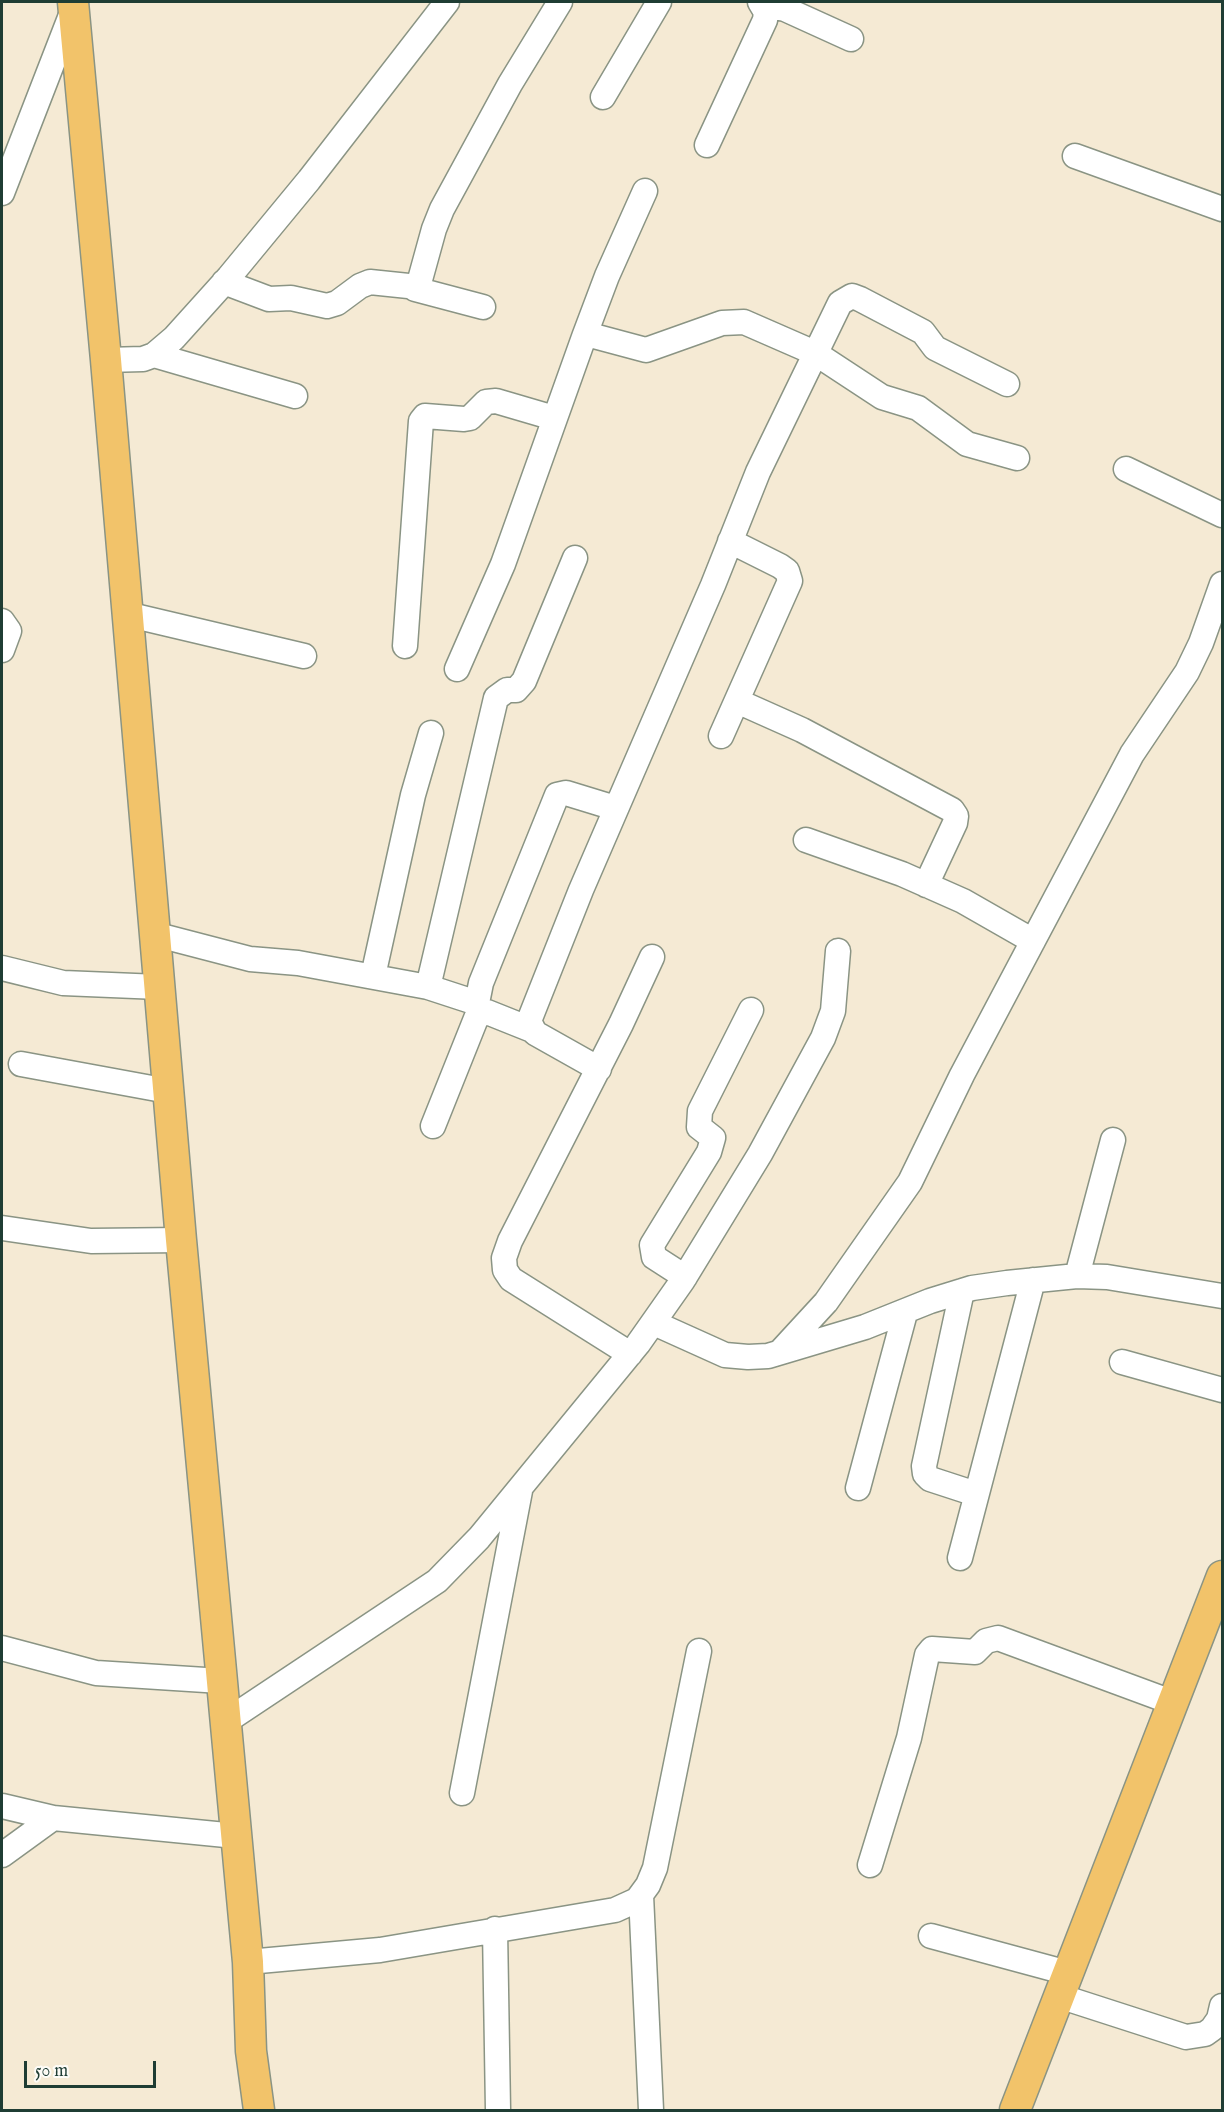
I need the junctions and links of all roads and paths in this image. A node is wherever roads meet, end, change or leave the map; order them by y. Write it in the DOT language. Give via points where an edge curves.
graph roads {
  1 [pos="447,2"];
  2 [pos="560,2"];
  3 [pos="659,2"];
  4 [pos="73,6"];
  5 [pos="763,7"];
  6 [pos="851,39"];
  7 [pos="603,97"];
  8 [pos="707,145"];
  9 [pos="10,147"];
  10 [pos="1075,156"];
  11 [pos="645,191"];
  12 [pos="2,193"];
  13 [pos="1222,209"];
  14 [pos="224,282"];
  15 [pos="415,289"];
  16 [pos="483,307"];
  17 [pos="585,337"];
  18 [pos="815,353"];
  19 [pos="154,355"];
  20 [pos="106,360"];
  21 [pos="1008,384"];
  22 [pos="295,396"];
  23 [pos="554,418"];
  24 [pos="1017,458"];
  25 [pos="1126,469"];
  26 [pos="1222,515"];
  27 [pos="730,541"];
  28 [pos="575,558"];
  29 [pos="1222,584"];
  30 [pos="126,614"];
  31 [pos="2,621"];
  32 [pos="405,646"];
  33 [pos="2,650"];
  34 [pos="304,656"];
  35 [pos="457,669"];
  36 [pos="737,701"];
  37 [pos="431,733"];
  38 [pos="721,736"];
  39 [pos="615,808"];
  40 [pos="806,840"];
  41 [pos="927,885"];
  42 [pos="154,934"];
  43 [pos="1033,942"];
  44 [pos="838,951"];
  45 [pos="652,957"];
  46 [pos="2,968"];
  47 [pos="374,976"];
  48 [pos="159,987"];
  49 [pos="429,987"];
  50 [pos="479,1008"];
  51 [pos="751,1010"];
  52 [pos="532,1030"];
  53 [pos="21,1064"];
  54 [pos="599,1069"];
  55 [pos="168,1091"];
  56 [pos="434,1126"];
  57 [pos="1113,1140"];
  58 [pos="2,1228"];
  59 [pos="181,1240"];
  60 [pos="1077,1276"];
  61 [pos="685,1277"];
  62 [pos="1033,1280"];
  63 [pos="962,1290"];
  64 [pos="1222,1296"];
  65 [pos="905,1313"];
  66 [pos="654,1323"];
  67 [pos="780,1352"];
  68 [pos="630,1354"];
  69 [pos="1122,1362"];
  70 [pos="1222,1390"];
  71 [pos="520,1485"];
  72 [pos="858,1488"];
  73 [pos="976,1494"];
  74 [pos="960,1558"];
  75 [pos="1222,1576"];
  76 [pos="2,1648"];
  77 [pos="699,1651"];
  78 [pos="221,1681"];
  79 [pos="1174,1702"];
  80 [pos="225,1722"];
  81 [pos="462,1793"];
  82 [pos="2,1806"];
  83 [pos="53,1818"];
  84 [pos="236,1836"];
  85 [pos="2,1855"];
  86 [pos="870,1865"];
  87 [pos="641,1895"];
  88 [pos="495,1929"];
  89 [pos="931,1936"];
  90 [pos="248,1962"];
  91 [pos="1064,1985"];
  92 [pos="1222,2006"];
  93 [pos="258,2110"];
  94 [pos="498,2110"];
  95 [pos="651,2110"];
  96 [pos="1015,2110"];
  1 -- 14 [label="street"];
  2 -- 15 [label="street" via="442,209 420,285"];
  3 -- 7 [label="street"];
  4 -- 9 [label="street"];
  4 -- 20 [label="main road"];
  5 -- 6 [label="street" via="785,9"];
  5 -- 8 [label="street" via="765,20"];
  9 -- 12 [label="street"];
  10 -- 13 [label="street"];
  11 -- 17 [label="street"];
  14 -- 15 [label="street" via="269,299 291,298 327,306 370,282"];
  14 -- 19 [label="street"];
  15 -- 16 [label="street"];
  17 -- 18 [label="street" via="646,350 722,323 744,322"];
  17 -- 23 [label="street"];
  18 -- 21 [label="street" via="840,303 852,296 923,332 935,348"];
  18 -- 24 [label="street" via="882,397 918,408 968,444"];
  18 -- 27 [label="street"];
  19 -- 20 [label="street"];
  19 -- 22 [label="street"];
  20 -- 30 [label="main road"];
  23 -- 32 [label="street" via="496,401 486,402 470,418 425,416 421,421"];
  23 -- 35 [label="street" via="502,564"];
  25 -- 26 [label="street"];
  27 -- 36 [label="street" via="780,566 787,571 790,581"];
  27 -- 39 [label="street"];
  28 -- 49 [label="street" via="524,681 516,690 507,690 496,698"];
  29 -- 43 [label="street" via="1202,643 1187,672 1132,754"];
  30 -- 34 [label="street"];
  30 -- 42 [label="main road"];
  31 -- 33 [label="street" via="9,630"];
  36 -- 38 [label="street"];
  36 -- 41 [label="street" via="802,730 952,810 955,823"];
  37 -- 47 [label="street" via="413,795"];
  39 -- 50 [label="street" via="566,793 557,795 484,974"];
  39 -- 52 [label="street" via="529,1021"];
  40 -- 41 [label="street"];
  41 -- 43 [label="street"];
  42 -- 47 [label="street" via="249,959"];
  42 -- 48 [label="main road"];
  43 -- 67 [label="street" via="910,1182 826,1302"];
  44 -- 61 [label="street" via="833,1011 823,1038 760,1155"];
  45 -- 54 [label="street"];
  46 -- 48 [label="street" via="63,983"];
  47 -- 49 [label="street"];
  48 -- 55 [label="main road"];
  49 -- 50 [label="street"];
  50 -- 52 [label="street"];
  50 -- 56 [label="street"];
  51 -- 61 [label="street" via="700,1111 699,1126 713,1138 709,1152 652,1245 654,1257"];
  52 -- 54 [label="street"];
  53 -- 55 [label="street"];
  54 -- 68 [label="street" via="510,1241 504,1258 505,1270 512,1279"];
  55 -- 59 [label="main road"];
  57 -- 60 [label="street"];
  58 -- 59 [label="street" via="91,1241"];
  59 -- 78 [label="main road"];
  60 -- 62 [label="street"];
  60 -- 64 [label="street"];
  61 -- 66 [label="street"];
  62 -- 63 [label="street"];
  62 -- 73 [label="street"];
  63 -- 65 [label="street"];
  63 -- 73 [label="street" via="924,1466 930,1479"];
  65 -- 67 [label="street"];
  65 -- 72 [label="street"];
  66 -- 67 [label="street" via="725,1355 748,1357"];
  66 -- 68 [label="street"];
  68 -- 71 [label="street"];
  69 -- 70 [label="street"];
  71 -- 80 [label="street" via="479,1538 437,1581"];
  71 -- 81 [label="street"];
  73 -- 74 [label="street"];
  75 -- 79 [label="main road"];
  76 -- 78 [label="street" via="96,1673"];
  77 -- 87 [label="street" via="655,1868"];
  78 -- 80 [label="main road"];
  79 -- 86 [label="street" via="998,1638 986,1641 975,1652 932,1648"];
  79 -- 91 [label="main road"];
  80 -- 84 [label="main road"];
  82 -- 83 [label="street"];
  83 -- 84 [label="street"];
  83 -- 85 [label="street"];
  84 -- 90 [label="main road"];
  87 -- 88 [label="street" via="615,1910"];
  87 -- 95 [label="street"];
  88 -- 90 [label="street" via="380,1950"];
  88 -- 94 [label="street"];
  89 -- 91 [label="street"];
  90 -- 93 [label="main road" via="251,2051"];
  91 -- 92 [label="street" via="1111,2013 1185,2037 1196,2037 1212,2029"];
  91 -- 96 [label="main road"];
}
